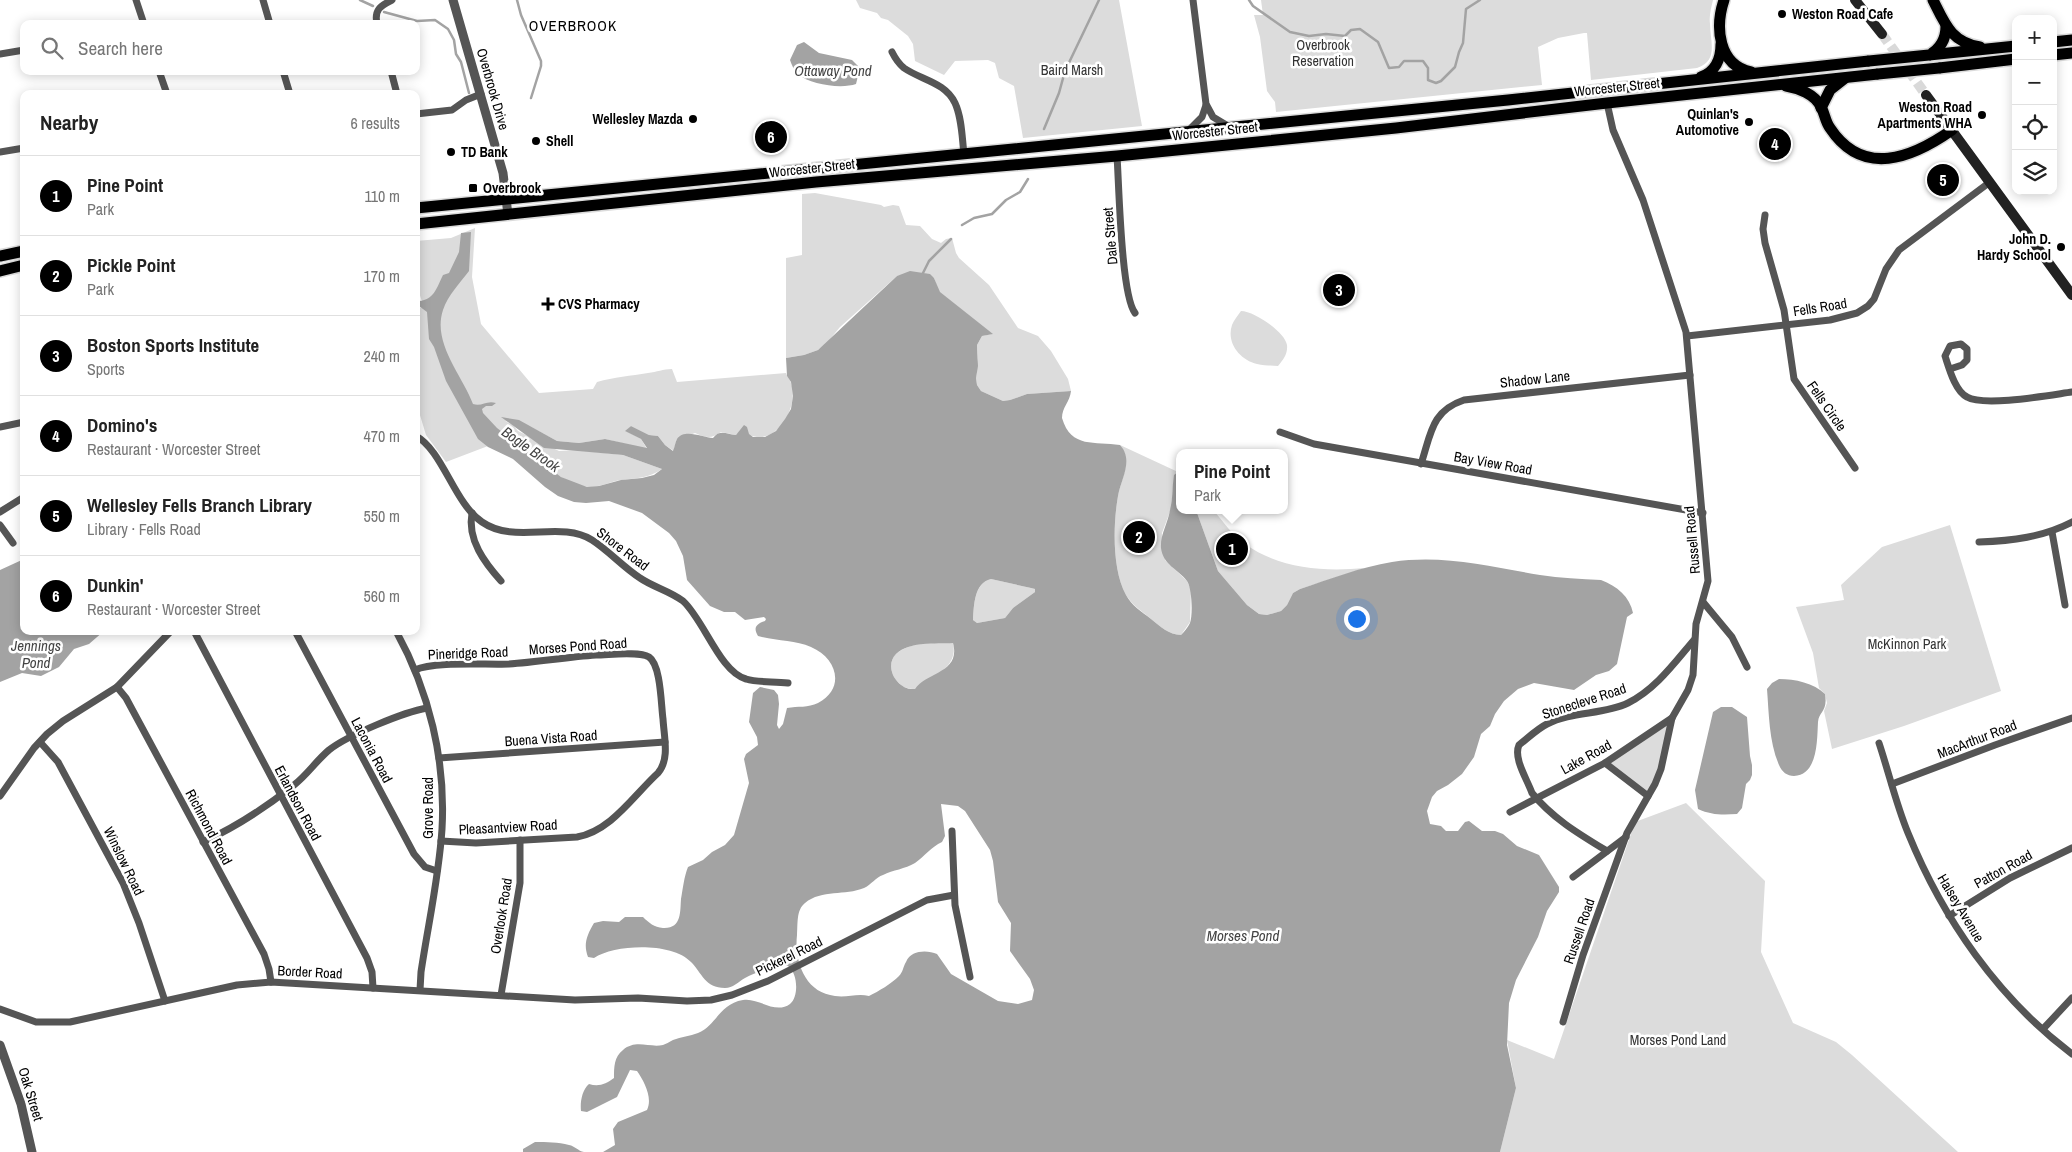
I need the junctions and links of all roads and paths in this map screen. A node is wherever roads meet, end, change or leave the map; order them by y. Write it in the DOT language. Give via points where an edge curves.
graph roads {
  1 [pos="136,0"];
  2 [pos="263,0"];
  3 [pos="392,0"];
  4 [pos="453,0"];
  5 [pos="1193,0"];
  6 [pos="1724,0"];
  7 [pos="1855,0"];
  8 [pos="1933,0"];
  9 [pos="143,20"];
  10 [pos="269,20"];
  11 [pos="377,20"];
  12 [pos="1946,26"];
  13 [pos="1882,34"];
  14 [pos="2072,40"];
  15 [pos="1722,42"];
  16 [pos="2057,42"];
  17 [pos="2012,46"];
  18 [pos="1995,48"];
  19 [pos="20,51"];
  20 [pos="892,52"];
  21 [pos="0,54"];
  22 [pos="2072,54"];
  23 [pos="1929,55"];
  24 [pos="2057,56"];
  25 [pos="2012,59"];
  26 [pos="1762,73"];
  27 [pos="160,75"];
  28 [pos="285,75"];
  29 [pos="391,75"];
  30 [pos="1852,76"];
  31 [pos="1693,80"];
  32 [pos="1778,84"];
  33 [pos="166,90"];
  34 [pos="289,90"];
  35 [pos="396,90"];
  36 [pos="481,94"];
  37 [pos="1926,95"];
  38 [pos="1608,102"];
  39 [pos="1206,104"];
  40 [pos="1822,108"];
  41 [pos="420,114"];
  42 [pos="1230,127"];
  43 [pos="1952,130"];
  44 [pos="1187,131"];
  45 [pos="20,149"];
  46 [pos="0,152"];
  47 [pos="964,154"];
  48 [pos="1117,156"];
  49 [pos="1990,182"];
  50 [pos="507,198"];
  51 [pos="420,208"];
  52 [pos="508,215"];
  53 [pos="1765,215"];
  54 [pos="420,224"];
  55 [pos="20,252"];
  56 [pos="0,256"];
  57 [pos="20,266"];
  58 [pos="0,271"];
  59 [pos="2072,295"];
  60 [pos="1135,313"];
  61 [pos="1786,325"];
  62 [pos="1687,336"];
  63 [pos="1950,369"];
  64 [pos="1690,375"];
  65 [pos="2072,392"];
  66 [pos="20,423"];
  67 [pos="0,427"];
  68 [pos="1280,432"];
  69 [pos="420,440"];
  70 [pos="1421,464"];
  71 [pos="1855,468"];
  72 [pos="20,500"];
  73 [pos="0,512"];
  74 [pos="1702,513"];
  75 [pos="472,514"];
  76 [pos="2072,522"];
  77 [pos="0,526"];
  78 [pos="2052,532"];
  79 [pos="1979,542"];
  80 [pos="13,543"];
  81 [pos="501,581"];
  82 [pos="1703,602"];
  83 [pos="2065,605"];
  84 [pos="167,635"];
  85 [pos="196,635"];
  86 [pos="297,635"];
  87 [pos="398,635"];
  88 [pos="1695,639"];
  89 [pos="522,663"];
  90 [pos="1747,667"];
  91 [pos="415,670"];
  92 [pos="788,683"];
  93 [pos="117,687"];
  94 [pos="427,708"];
  95 [pos="1672,718"];
  96 [pos="2072,718"];
  97 [pos="352,737"];
  98 [pos="40,742"];
  99 [pos="665,742"];
  100 [pos="1879,743"];
  101 [pos="439,758"];
  102 [pos="1605,763"];
  103 [pos="1892,784"];
  104 [pos="0,796"];
  105 [pos="280,796"];
  106 [pos="1648,796"];
  107 [pos="1535,798"];
  108 [pos="1510,812"];
  109 [pos="952,831"];
  110 [pos="577,837"];
  111 [pos="1626,837"];
  112 [pos="520,840"];
  113 [pos="441,841"];
  114 [pos="203,842"];
  115 [pos="2072,848"];
  116 [pos="1607,851"];
  117 [pos="437,871"];
  118 [pos="1573,877"];
  119 [pos="954,895"];
  120 [pos="1949,916"];
  121 [pos="970,977"];
  122 [pos="271,982"];
  123 [pos="373,988"];
  124 [pos="420,990"];
  125 [pos="501,995"];
  126 [pos="624,998"];
  127 [pos="2072,998"];
  128 [pos="165,1001"];
  129 [pos="0,1009"];
  130 [pos="1562,1022"];
  131 [pos="2043,1030"];
  132 [pos="0,1045"];
  133 [pos="2072,1054"];
  134 [pos="32,1152"];
  1 -- 9 [label="street"];
  2 -- 10 [label="street"];
  3 -- 11 [label="street" via="379,8"];
  4 -- 36 [label="street, Overbrook Drive"];
  5 -- 39 [label="street"];
  6 -- 15 [label="highway" via="1720,20"];
  7 -- 13 [label="main road"];
  8 -- 12 [label="highway"];
  12 -- 18 [label="highway" via="1965,43"];
  12 -- 23 [label="highway" via="1942,43"];
  14 -- 16 [label="highway"];
  15 -- 26 [label="highway" via="1728,59 1734,65"];
  15 -- 31 [label="highway" via="1713,70"];
  17 -- 18 [label="highway, Worcester Street"];
  18 -- 23 [label="highway, Worcester Street"];
  19 -- 21 [label="street"];
  20 -- 47 [label="street" via="902,66 933,82 952,98 958,112"];
  22 -- 24 [label="highway"];
  23 -- 26 [label="highway, Worcester Street, bridge"];
  25 -- 30 [label="highway, Worcester Street, bridge"];
  26 -- 31 [label="highway, Worcester Street"];
  27 -- 33 [label="street"];
  28 -- 34 [label="street"];
  29 -- 35 [label="street"];
  30 -- 32 [label="highway, Worcester Street"];
  30 -- 40 [label="highway" via="1831,88"];
  31 -- 42 [label="highway, Worcester Street"];
  32 -- 38 [label="highway, Worcester Street"];
  32 -- 40 [label="highway" via="1802,90"];
  36 -- 41 [label="street" via="452,110"];
  36 -- 50 [label="street, Overbrook Drive" via="504,173"];
  37 -- 43 [label="main road"];
  38 -- 48 [label="highway, Worcester Street" via="1396,128"];
  38 -- 62 [label="street, Russell Road" via="1613,130 1643,200"];
  39 -- 42 [label="street" via="1213,117"];
  39 -- 44 [label="street" via="1202,116"];
  40 -- 43 [label="highway" via="1827,124 1841,141 1856,152 1875,158 1890,159 1910,154"];
  42 -- 44 [label="highway, Worcester Street"];
  43 -- 49 [label="main road"];
  44 -- 47 [label="highway, Worcester Street"];
  45 -- 46 [label="street"];
  47 -- 50 [label="highway, Worcester Street"];
  48 -- 52 [label="highway, Worcester Street" via="816,182"];
  48 -- 60 [label="street, Dale Street" via="1121,232 1129,301"];
  49 -- 59 [label="main road"];
  49 -- 61 [label="street, Fells Road" via="1899,250 1886,268 1874,299 1865,309 1842,318"];
  50 -- 51 [label="highway, Worcester Street"];
  50 -- 52 [label="street, Overbrook Drive"];
  52 -- 54 [label="highway, Worcester Street"];
  53 -- 61 [label="street, Fells Circle" via="1765,243"];
  55 -- 56 [label="highway"];
  57 -- 58 [label="highway"];
  61 -- 62 [label="street, Fells Road"];
  61 -- 71 [label="street, Fells Circle" via="1796,383"];
  62 -- 64 [label="street, Russell Road"];
  63 -- 65 [label="street" via="1965,397 1976,401"];
  64 -- 70 [label="street, Shadow Lane" via="1464,400 1445,408 1436,417"];
  64 -- 74 [label="street, Russell Road"];
  66 -- 67 [label="street"];
  68 -- 70 [label="street, Bay View Road" via="1314,444"];
  69 -- 75 [label="street, Shore Road"];
  70 -- 74 [label="street, Bay View Road"];
  72 -- 73 [label="street"];
  74 -- 82 [label="street, Russell Road" via="1708,574"];
  75 -- 81 [label="street" via="471,527 480,554"];
  75 -- 92 [label="street, Shore Road" via="486,525 502,530 571,532 586,537 642,579 683,602 738,676"];
  76 -- 78 [label="street"];
  77 -- 80 [label="street"];
  78 -- 79 [label="street"];
  78 -- 83 [label="street"];
  82 -- 88 [label="street, Russell Road"];
  82 -- 90 [label="street" via="1732,637"];
  84 -- 93 [label="street"];
  85 -- 105 [label="street, Erlandson Road"];
  86 -- 97 [label="street, Laconia Road"];
  87 -- 91 [label="street, Grove Road"];
  88 -- 95 [label="street, Russell Road" via="1693,675"];
  88 -- 107 [label="street, Stonecleve Road" via="1664,674 1628,703 1548,723 1519,745 1518,759"];
  89 -- 91 [label="street, Pineridge Road" via="432,666"];
  89 -- 99 [label="street, Morses Pond Road" via="604,655 648,657 657,672"];
  91 -- 94 [label="street, Grove Road"];
  93 -- 98 [label="street" via="59,724"];
  93 -- 114 [label="street, Richmond Road" via="126,698"];
  94 -- 97 [label="street"];
  94 -- 101 [label="street, Grove Road"];
  95 -- 102 [label="street, Lake Road"];
  95 -- 106 [label="street, Russell Road" via="1661,769"];
  96 -- 103 [label="street, MacArthur Road"];
  97 -- 105 [label="street" via="330,749 306,775"];
  97 -- 117 [label="street, Laconia Road" via="417,860"];
  98 -- 104 [label="street"];
  98 -- 128 [label="street, Winslow Road" via="58,762 123,883"];
  99 -- 101 [label="street, Buena Vista Road"];
  99 -- 110 [label="street, Morses Pond Road" via="664,764 658,773 602,827"];
  100 -- 103 [label="street, Halsey Avenue"];
  101 -- 113 [label="street, Grove Road"];
  102 -- 106 [label="street"];
  102 -- 107 [label="street, Lake Road"];
  103 -- 120 [label="street, Halsey Avenue" via="1911,841"];
  105 -- 114 [label="street" via="239,825"];
  105 -- 123 [label="street, Erlandson Road" via="367,958"];
  106 -- 111 [label="street, Russell Road"];
  107 -- 108 [label="street, Lake Road"];
  107 -- 116 [label="street" via="1551,814"];
  109 -- 119 [label="street"];
  110 -- 112 [label="street, Pleasantview Road"];
  111 -- 116 [label="street"];
  111 -- 130 [label="street, Russell Road"];
  112 -- 113 [label="street, Pleasantview Road"];
  112 -- 125 [label="street, Overlook Road" via="520,883"];
  113 -- 117 [label="street, Grove Road"];
  114 -- 122 [label="street, Richmond Road" via="264,954"];
  115 -- 120 [label="street, Patton Road" via="2024,871"];
  116 -- 118 [label="street"];
  117 -- 124 [label="street, Grove Road"];
  119 -- 121 [label="street"];
  119 -- 126 [label="street, Pickerel Road" via="918,904 753,988 711,1000 687,1002"];
  120 -- 131 [label="street, Halsey Avenue" via="1988,972"];
  122 -- 123 [label="street, Border Road"];
  122 -- 128 [label="street, Border Road" via="237,985"];
  123 -- 124 [label="street, Border Road"];
  124 -- 125 [label="street, Border Road"];
  125 -- 126 [label="street, Border Road" via="581,1000"];
  127 -- 131 [label="street"];
  128 -- 129 [label="street, Border Road" via="97,1018 58,1023 36,1022"];
  131 -- 133 [label="street, Halsey Avenue"];
  132 -- 134 [label="street, Oak Street" via="21,1104"];
}
